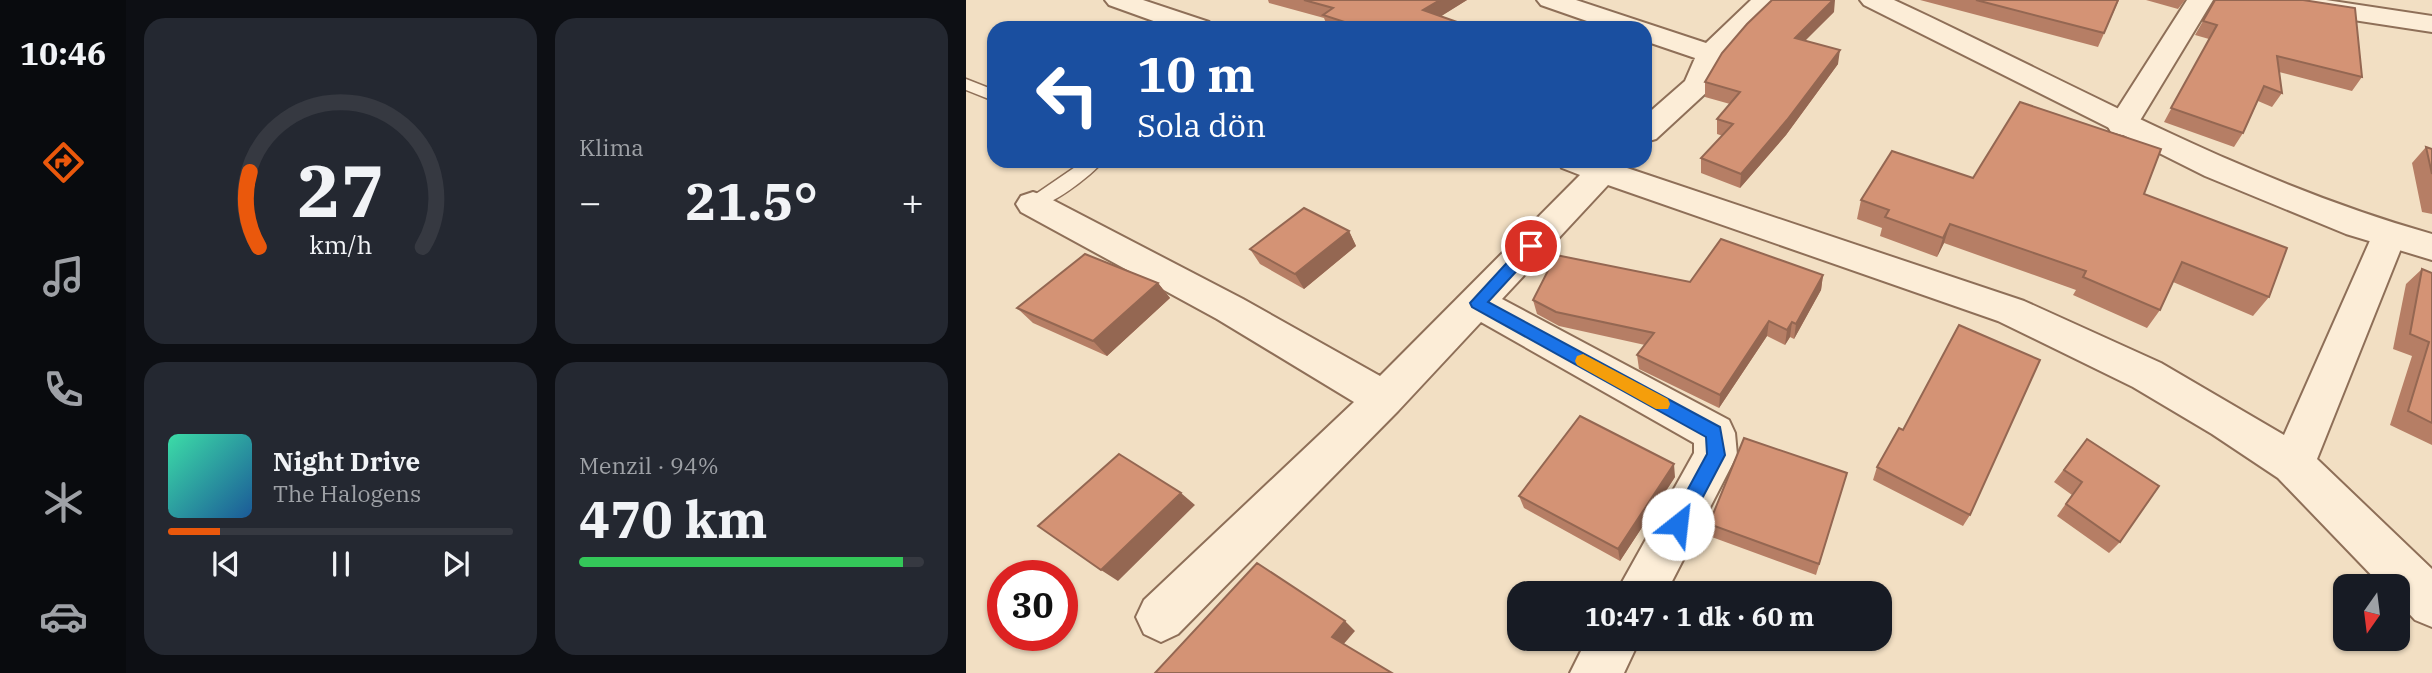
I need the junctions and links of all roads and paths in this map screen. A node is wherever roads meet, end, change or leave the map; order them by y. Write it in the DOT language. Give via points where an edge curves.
graph roads {
  1 [pos="1118,0"];
  2 [pos="1192,0"];
  3 [pos="1550,0"];
  4 [pos="1766,0"];
  5 [pos="1873,0"];
  6 [pos="2200,0"];
  7 [pos="2276,0"];
  8 [pos="2356,5"];
  9 [pos="1168,17"];
  10 [pos="1179,21"];
  11 [pos="1612,21"];
  12 [pos="2432,24"];
  13 [pos="1652,34"];
  14 [pos="1711,54"];
  15 [pos="966,84"];
  16 [pos="987,93"];
  17 [pos="2122,125"];
  18 [pos="1652,126"];
  19 [pos="1088,168"];
  20 [pos="1592,168"];
  21 [pos="1606,168"];
  22 [pos="1033,204"];
  23 [pos="2389,236"];
  24 [pos="2432,247"];
  25 [pos="1478,303"];
  26 [pos="1384,399"];
  27 [pos="2293,464"];
  28 [pos="1647,581"];
  29 [pos="2432,603"];
  30 [pos="1161,617"];
  31 [pos="1608,651"];
  32 [pos="1596,673"];
  1 -- 9 [label="street"];
  2 -- 9 [label="street"];
  3 -- 11 [label="street"];
  4 -- 14 [label="street"];
  5 -- 17 [label="street"];
  6 -- 17 [label="street"];
  7 -- 8 [label="street"];
  8 -- 12 [label="street"];
  9 -- 10 [label="street"];
  13 -- 14 [label="street"];
  14 -- 18 [label="street" via="1698,85"];
  15 -- 16 [label="lane"];
  17 -- 23 [label="street" via="2246,184"];
  19 -- 22 [label="lane"];
  20 -- 25 [label="street"];
  21 -- 27 [label="street" via="2011,311 2147,376"];
  22 -- 26 [label="street" via="1230,309"];
  23 -- 24 [label="street"];
  23 -- 27 [label="street"];
  25 -- 26 [label="street"];
  25 -- 28 [label="street" via="1714,433 1716,455"];
  26 -- 30 [label="street"];
  27 -- 29 [label="street"];
  31 -- 32 [label="street"];
}
